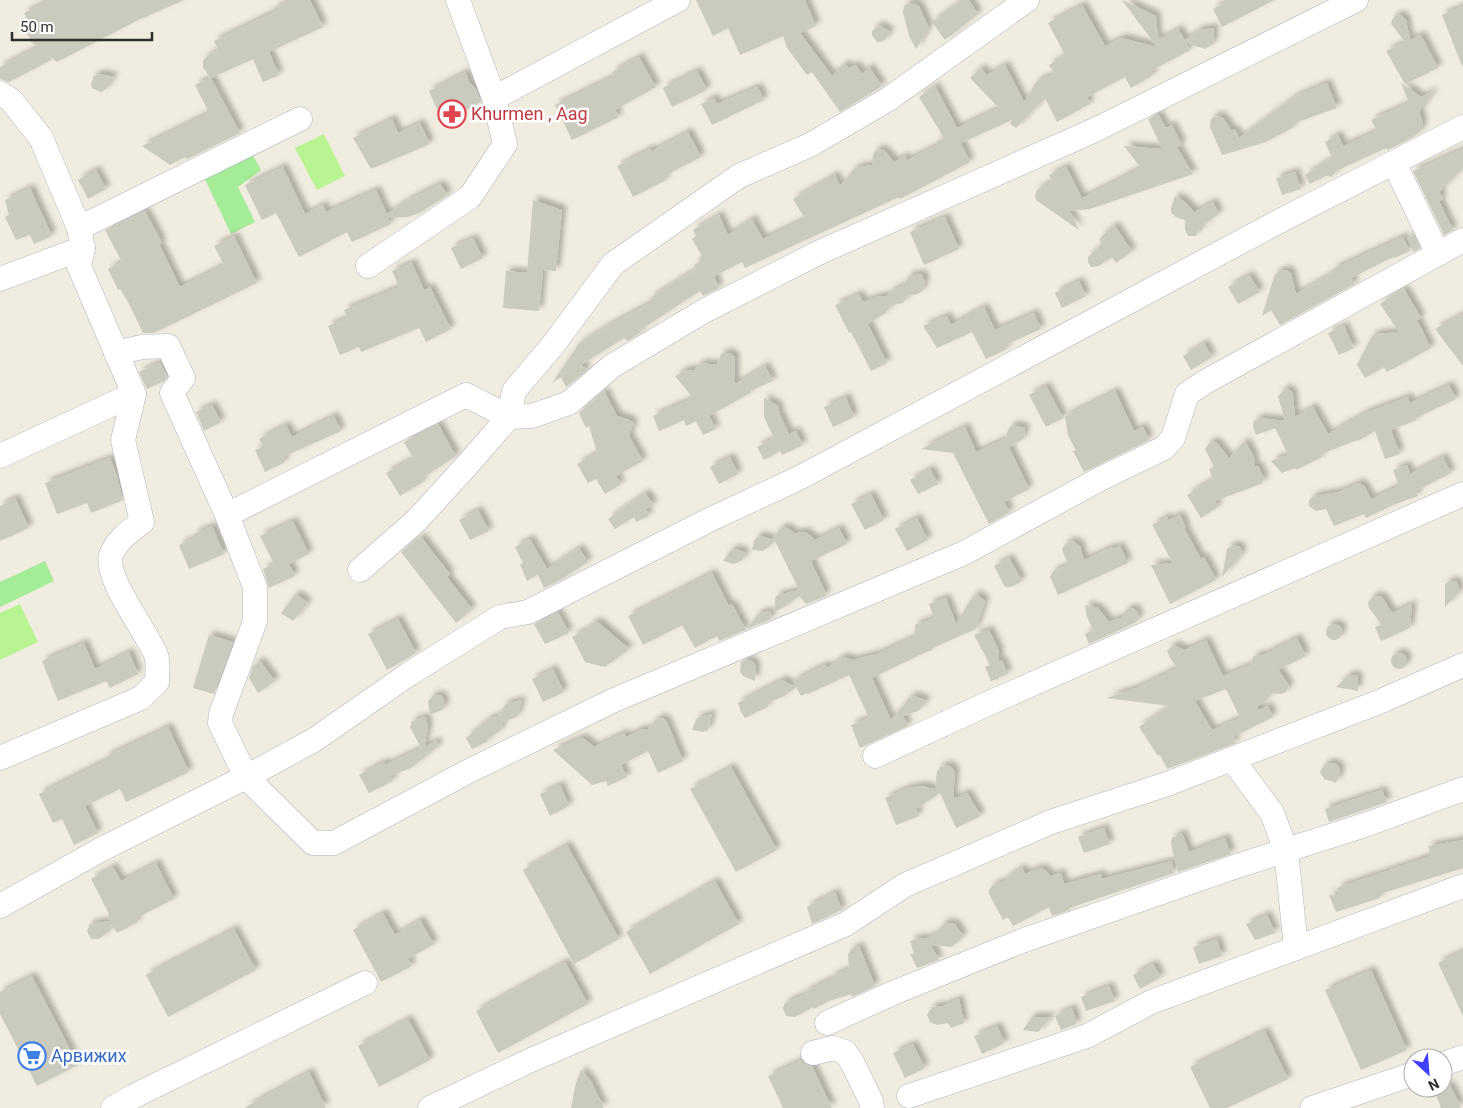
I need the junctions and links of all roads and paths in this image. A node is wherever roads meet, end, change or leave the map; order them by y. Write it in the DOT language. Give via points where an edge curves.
graph roads {
  1 [pos="458,0"];
  2 [pos="678,0"];
  3 [pos="1027,0"];
  4 [pos="1356,0"];
  5 [pos="0,93"];
  6 [pos="494,98"];
  7 [pos="300,119"];
  8 [pos="1463,127"];
  9 [pos="1394,163"];
  10 [pos="81,238"];
  11 [pos="1463,240"];
  12 [pos="1438,254"];
  13 [pos="368,266"];
  14 [pos="0,279"];
  15 [pos="116,353"];
  16 [pos="134,394"];
  17 [pos="509,417"];
  18 [pos="0,456"];
  19 [pos="1463,494"];
  20 [pos="227,515"];
  21 [pos="360,570"];
  22 [pos="1463,665"];
  23 [pos="876,756"];
  24 [pos="0,758"];
  25 [pos="1232,759"];
  26 [pos="246,777"];
  27 [pos="1463,788"];
  28 [pos="1286,850"];
  29 [pos="1463,886"];
  30 [pos="0,906"];
  31 [pos="1296,948"];
  32 [pos="365,983"];
  33 [pos="827,1023"];
  34 [pos="813,1053"];
  35 [pos="1403,1077"];
  36 [pos="909,1096"];
  37 [pos="113,1108"];
  38 [pos="430,1108"];
  39 [pos="872,1108"];
  40 [pos="1312,1108"];
  1 -- 6 [label="street"];
  2 -- 6 [label="street"];
  3 -- 17 [label="street" via="887,100 810,145 739,176 613,264 514,391"];
  4 -- 17 [label="street" via="1097,129 818,253 704,311 612,366 569,403 532,416"];
  5 -- 10 [label="street" via="11,100 41,138"];
  6 -- 13 [label="street" via="505,144 470,197"];
  7 -- 10 [label="street"];
  8 -- 9 [label="street"];
  9 -- 12 [label="street"];
  9 -- 26 [label="street" via="802,477 709,520 528,612 500,617 409,674 314,740"];
  10 -- 14 [label="street"];
  10 -- 15 [label="street" via="79,266"];
  11 -- 12 [label="street"];
  12 -- 26 [label="street" via="1187,394 1173,438 1164,448 964,553 612,702 469,771 334,843 312,843"];
  15 -- 16 [label="street"];
  15 -- 20 [label="street" via="168,346 183,378 172,393"];
  16 -- 18 [label="street"];
  16 -- 24 [label="street" via="123,440 142,522 122,537 111,556 110,565 157,657 157,682 141,698"];
  17 -- 20 [label="street" via="466,396"];
  17 -- 21 [label="street" via="417,520"];
  19 -- 23 [label="street"];
  20 -- 26 [label="street" via="255,587 255,622 220,723"];
  22 -- 25 [label="street"];
  25 -- 28 [label="street" via="1272,813"];
  25 -- 38 [label="street" via="1051,822 914,881 846,924 530,1060"];
  26 -- 30 [label="street" via="102,849"];
  27 -- 28 [label="street" via="1360,827"];
  28 -- 31 [label="street"];
  28 -- 33 [label="street" via="1019,942"];
  29 -- 31 [label="street"];
  31 -- 36 [label="street" via="1151,1002 1087,1036"];
  32 -- 37 [label="street"];
  34 -- 39 [label="street" via="833,1048 845,1052"];
  35 -- 40 [label="street"];
}
